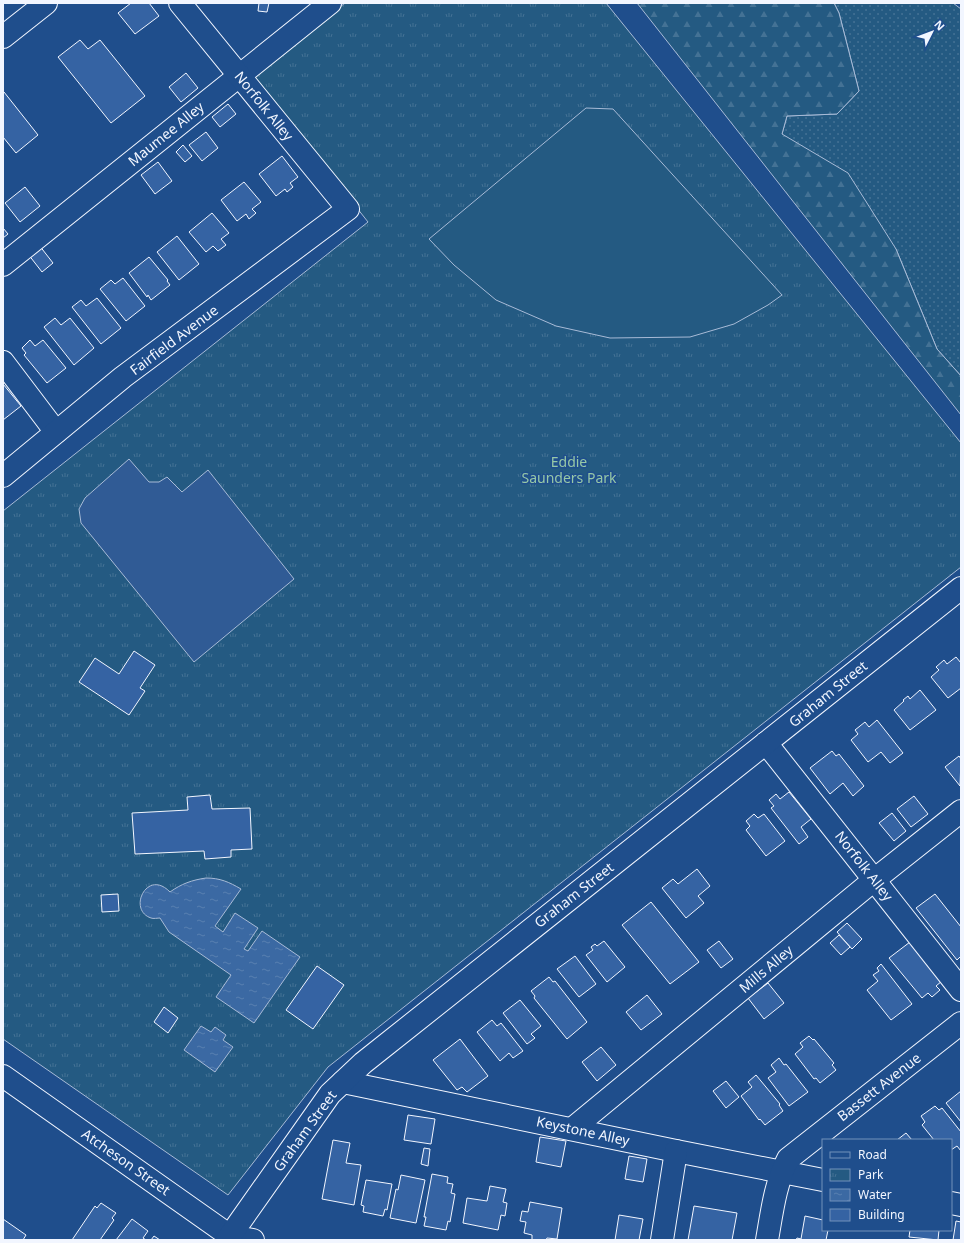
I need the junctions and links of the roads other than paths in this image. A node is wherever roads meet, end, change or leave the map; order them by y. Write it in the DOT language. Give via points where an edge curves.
graph roads {
  1 [pos="46,3"];
  2 [pos="180,3"];
  3 [pos="330,3"];
  4 [pos="3,37"];
  5 [pos="239,76"];
  6 [pos="348,209"];
  7 [pos="3,265"];
  8 [pos="3,362"];
  9 [pos="56,432"];
  10 [pos="3,476"];
  11 [pos="961,588"];
  12 [pos="766,743"];
  13 [pos="961,811"];
  14 [pos="874,880"];
  15 [pos="961,990"];
  16 [pos="961,1023"];
  17 [pos="3,1076"];
  18 [pos="343,1082"];
  19 [pos="572,1129"];
  20 [pos="676,1151"];
  21 [pos="782,1172"];
  22 [pos="822,1180"];
  23 [pos="229,1238"];
  24 [pos="252,1240"];
  25 [pos="662,1240"];
  26 [pos="767,1240"];
  1 -- 4 [label="street"];
  2 -- 5 [label="street, Norfolk Alley"];
  3 -- 5 [label="street, Maumee Alley"];
  5 -- 6 [label="street, Norfolk Alley"];
  5 -- 7 [label="street, Maumee Alley"];
  6 -- 9 [label="street, Fairfield Avenue" via="123,378"];
  8 -- 9 [label="street"];
  9 -- 10 [label="street, Fairfield Avenue"];
  11 -- 12 [label="street, Graham Street"];
  12 -- 14 [label="street, Norfolk Alley"];
  12 -- 18 [label="street, Graham Street" via="369,1058"];
  13 -- 14 [label="street, Mills Alley"];
  14 -- 15 [label="street, Norfolk Alley"];
  14 -- 19 [label="street, Mills Alley"];
  16 -- 21 [label="street, Bassett Avenue" via="788,1159"];
  17 -- 23 [label="street, Atcheson Street"];
  18 -- 19 [label="street, Keystone Alley"];
  18 -- 23 [label="street, Graham Street" via="330,1094"];
  19 -- 20 [label="street, Keystone Alley"];
  20 -- 21 [label="street, Keystone Alley"];
  20 -- 25 [label="street"];
  21 -- 22 [label="street, Keystone Alley"];
  21 -- 26 [label="street, Bassett Avenue"];
  23 -- 24 [label="street, Atcheson Street"];
}
